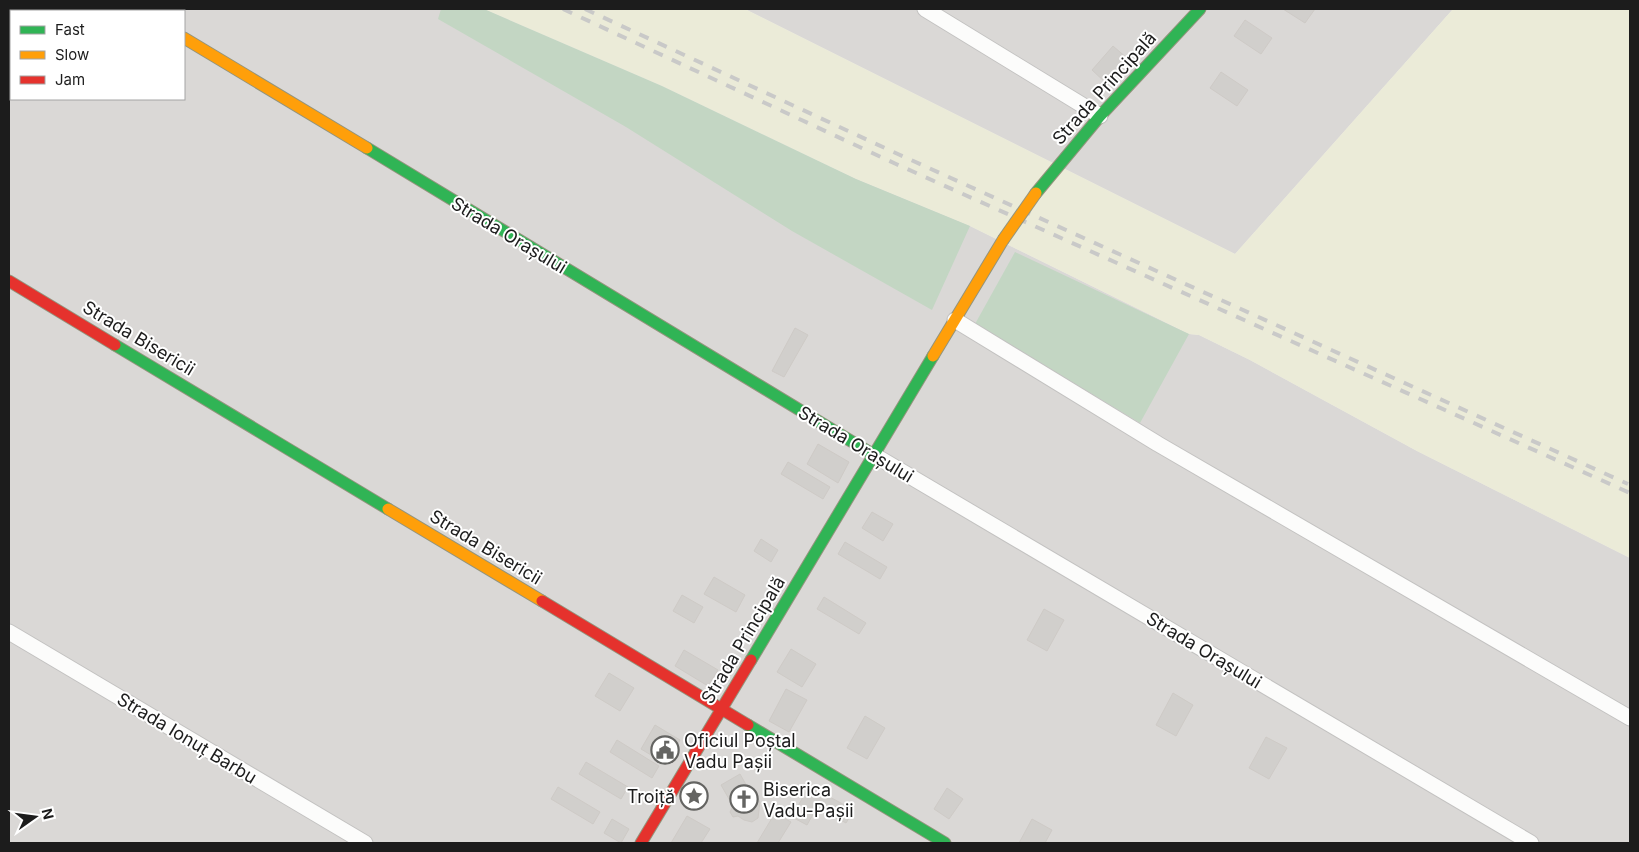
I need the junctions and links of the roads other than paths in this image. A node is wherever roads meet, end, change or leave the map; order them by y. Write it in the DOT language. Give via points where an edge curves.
graph roads {
  1 [pos="925,9"];
  2 [pos="1200,9"];
  3 [pos="185,39"];
  4 [pos="1100,116"];
  5 [pos="9,281"];
  6 [pos="955,320"];
  7 [pos="874,455"];
  8 [pos="9,632"];
  9 [pos="722,710"];
  10 [pos="1630,718"];
  11 [pos="365,843"];
  12 [pos="641,843"];
  13 [pos="945,843"];
  14 [pos="1531,843"];
  1 -- 4 [label="street"];
  2 -- 4 [label="main road, Strada Principală"];
  3 -- 7 [label="main road, Strada Orașului"];
  4 -- 6 [label="main road, Strada Principală, bridge" via="1036,193 1003,240"];
  5 -- 9 [label="main road, Strada Bisericii"];
  6 -- 7 [label="main road, Strada Principală"];
  6 -- 10 [label="street" via="1158,444"];
  7 -- 9 [label="main road, Strada Principală"];
  7 -- 14 [label="street, Strada Orașului"];
  8 -- 11 [label="street, Strada Ionuț Barbu"];
  9 -- 12 [label="main road, Strada Principală"];
  9 -- 13 [label="main road, Strada Bisericii"];
}
